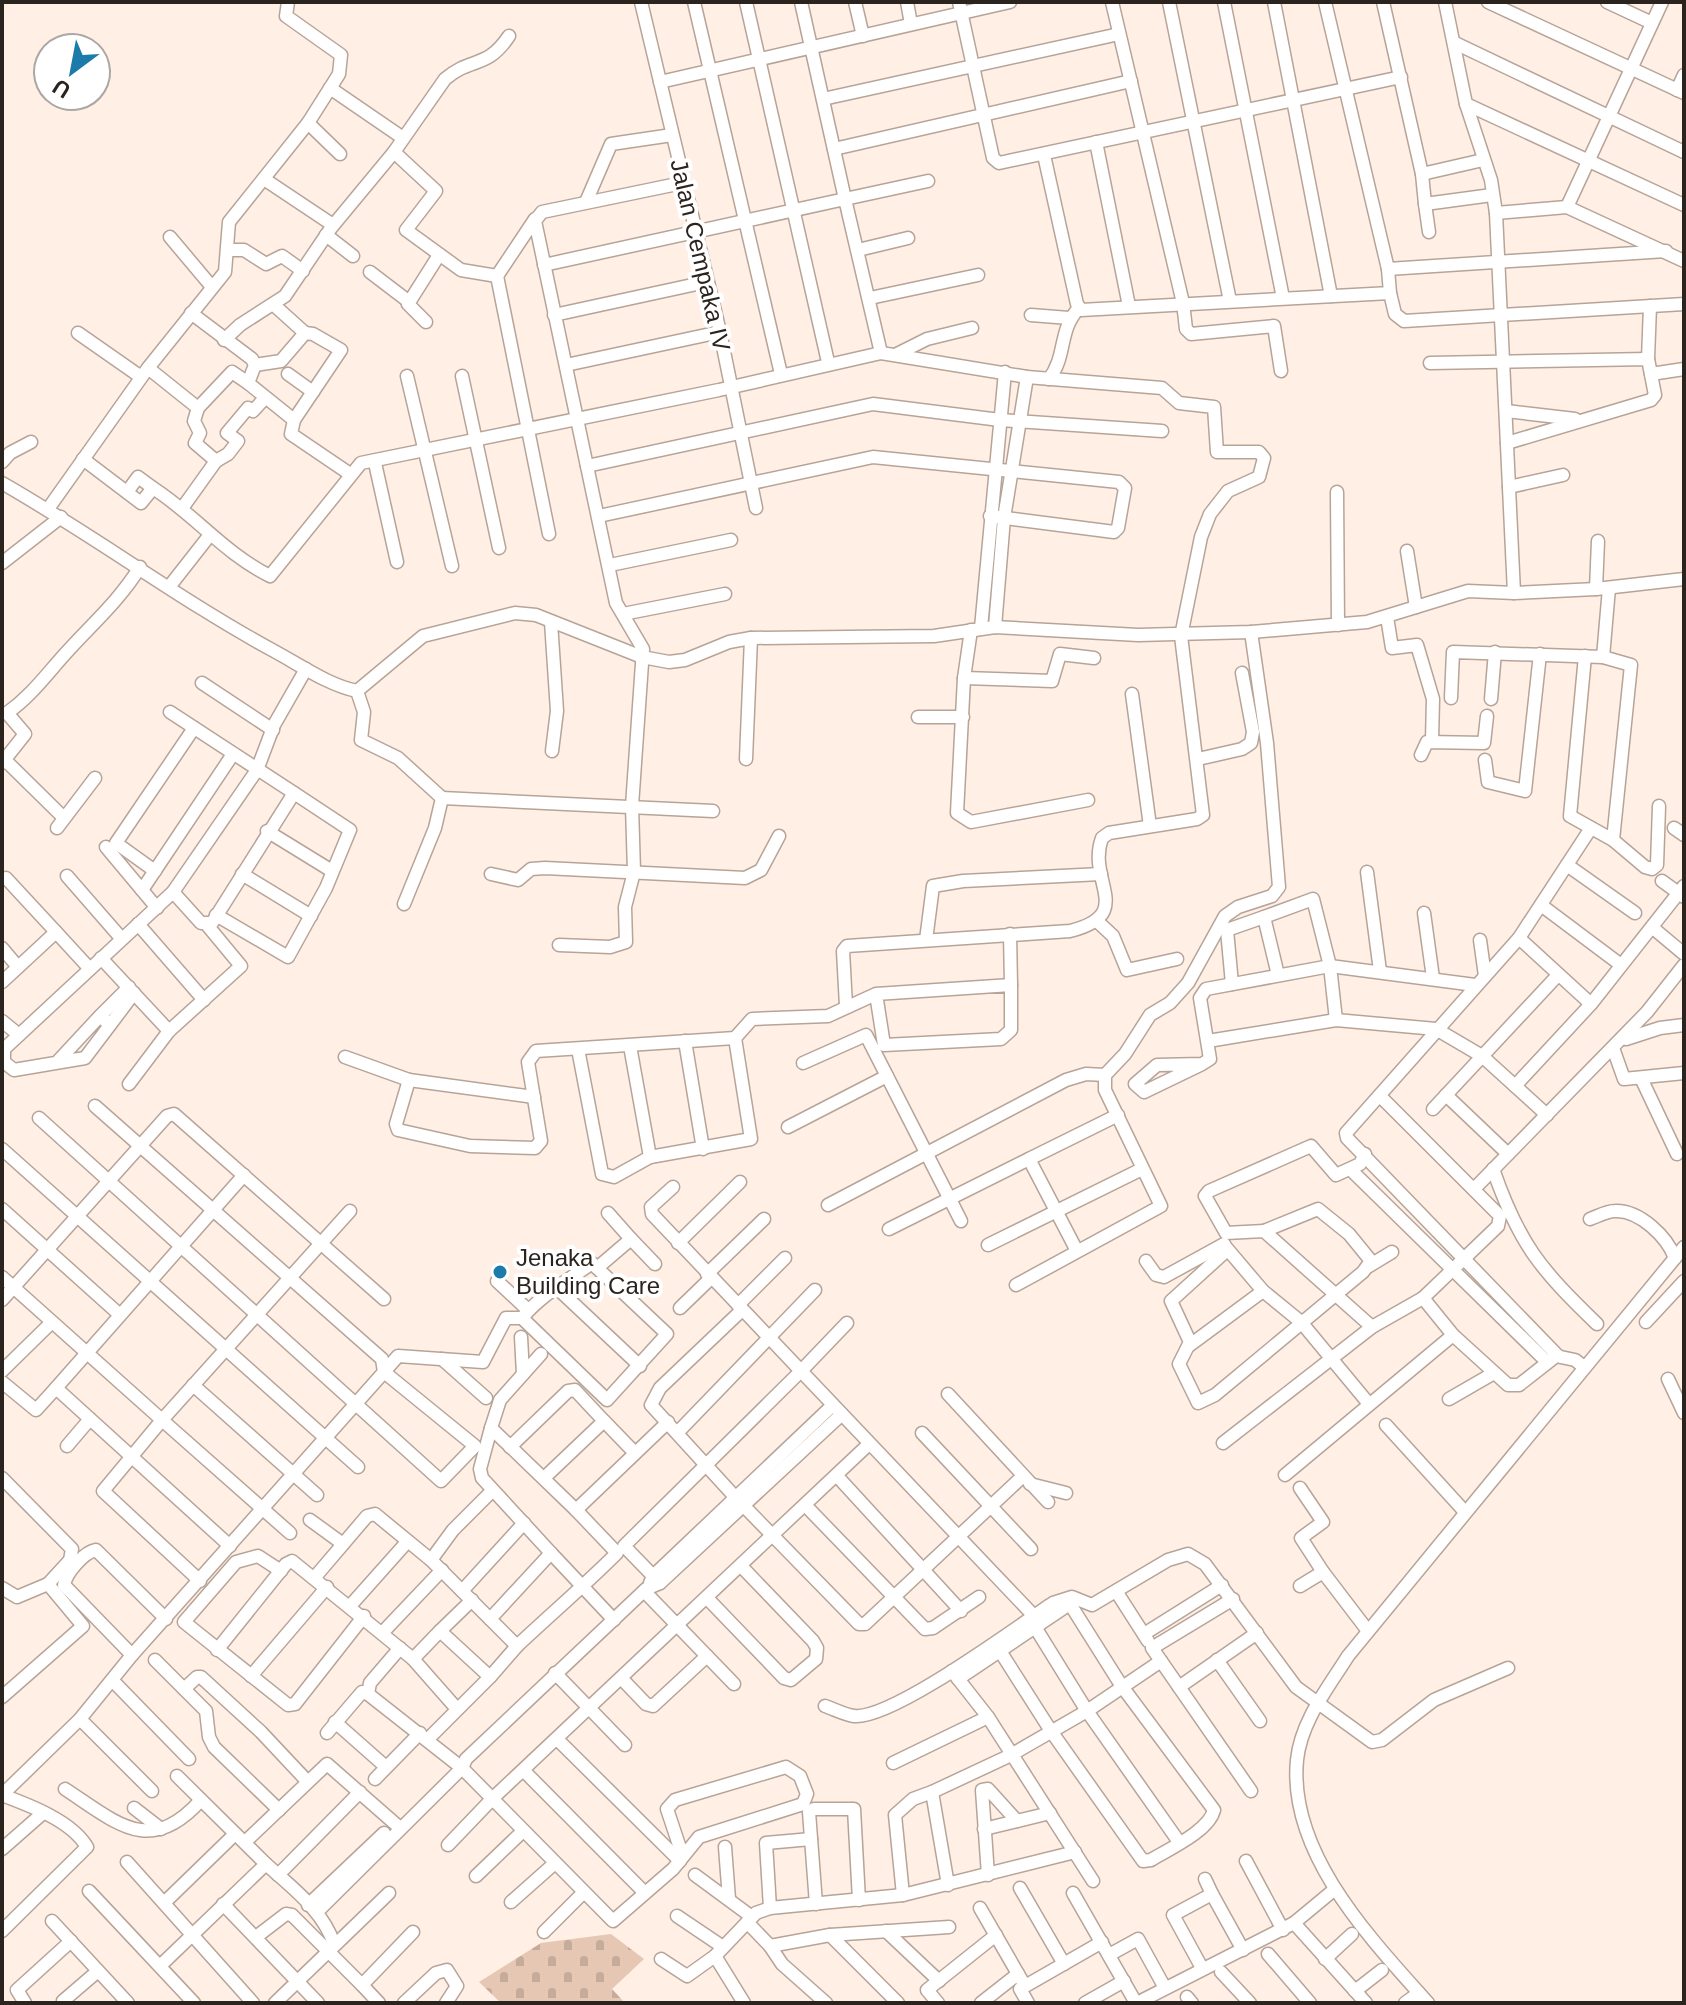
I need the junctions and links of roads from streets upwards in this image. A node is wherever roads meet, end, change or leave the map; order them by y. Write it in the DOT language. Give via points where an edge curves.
graph roads {
  1 [pos="288,2"];
  2 [pos="641,2"];
  3 [pos="694,2"];
  4 [pos="746,2"];
  5 [pos="801,2"];
  6 [pos="855,2"];
  7 [pos="907,2"];
  8 [pos="1010,2"];
  9 [pos="1112,2"];
  10 [pos="1169,2"];
  11 [pos="1224,2"];
  12 [pos="1274,2"];
  13 [pos="1325,2"];
  14 [pos="1383,2"];
  15 [pos="1445,2"];
  16 [pos="1488,2"];
  17 [pos="1607,2"];
  18 [pos="1662,2"];
  19 [pos="960,7"];
  20 [pos="1652,23"];
  21 [pos="911,24"];
  22 [pos="1119,34"];
  23 [pos="509,36"];
  24 [pos="863,36"];
  25 [pos="1455,43"];
  26 [pos="810,48"];
  27 [pos="759,61"];
  28 [pos="972,67"];
  29 [pos="1631,69"];
  30 [pos="711,71"];
  31 [pos="1684,75"];
  32 [pos="1401,77"];
  33 [pos="1131,81"];
  34 [pos="660,82"];
  35 [pos="330,88"];
  36 [pos="1343,88"];
  37 [pos="1680,92"];
  38 [pos="823,99"];
  39 [pos="1293,100"];
  40 [pos="1466,104"];
  41 [pos="1244,111"];
  42 [pos="983,115"];
  43 [pos="1609,117"];
  44 [pos="1192,122"];
  45 [pos="308,123"];
  46 [pos="1143,133"];
  47 [pos="672,135"];
  48 [pos="403,138"];
  49 [pos="1096,142"];
  50 [pos="834,149"];
  51 [pos="394,152"];
  52 [pos="1684,152"];
  53 [pos="340,154"];
  54 [pos="1044,155"];
  55 [pos="1483,160"];
  56 [pos="1589,160"];
  57 [pos="1422,174"];
  58 [pos="264,179"];
  59 [pos="928,181"];
  60 [pos="682,183"];
  61 [pos="1492,195"];
  62 [pos="845,199"];
  63 [pos="586,202"];
  64 [pos="1425,204"];
  65 [pos="1684,205"];
  66 [pos="1567,207"];
  67 [pos="796,212"];
  68 [pos="1496,213"];
  69 [pos="535,219"];
  70 [pos="746,222"];
  71 [pos="330,230"];
  72 [pos="695,232"];
  73 [pos="1429,232"];
  74 [pos="170,237"];
  75 [pos="908,238"];
  76 [pos="228,250"];
  77 [pos="858,250"];
  78 [pos="1666,251"];
  79 [pos="439,255"];
  80 [pos="353,256"];
  81 [pos="1684,261"];
  82 [pos="1498,262"];
  83 [pos="544,265"];
  84 [pos="1388,269"];
  85 [pos="303,271"];
  86 [pos="370,272"];
  87 [pos="978,275"];
  88 [pos="497,276"];
  89 [pos="706,282"];
  90 [pos="212,287"];
  91 [pos="1390,293"];
  92 [pos="1331,296"];
  93 [pos="870,298"];
  94 [pos="1283,298"];
  95 [pos="408,301"];
  96 [pos="1230,301"];
  97 [pos="1183,303"];
  98 [pos="1684,304"];
  99 [pos="274,305"];
  100 [pos="1129,306"];
  101 [pos="1650,306"];
  102 [pos="1079,308"];
  103 [pos="191,313"];
  104 [pos="1501,314"];
  105 [pos="554,315"];
  106 [pos="1031,315"];
  107 [pos="1069,318"];
  108 [pos="426,322"];
  109 [pos="972,328"];
  110 [pos="720,332"];
  111 [pos="78,333"];
  112 [pos="305,333"];
  113 [pos="224,340"];
  114 [pos="881,353"];
  115 [pos="895,355"];
  116 [pos="1648,359"];
  117 [pos="828,362"];
  118 [pos="1503,362"];
  119 [pos="1430,363"];
  120 [pos="255,365"];
  121 [pos="566,365"];
  122 [pos="1684,369"];
  123 [pos="1281,371"];
  124 [pos="145,372"];
  125 [pos="1005,372"];
  126 [pos="288,374"];
  127 [pos="781,374"];
  128 [pos="1651,374"];
  129 [pos="407,376"];
  130 [pos="462,376"];
  131 [pos="1027,377"];
  132 [pos="1049,379"];
  133 [pos="248,383"];
  134 [pos="729,388"];
  135 [pos="313,392"];
  136 [pos="265,398"];
  137 [pos="198,408"];
  138 [pos="1506,411"];
  139 [pos="294,420"];
  140 [pos="576,420"];
  141 [pos="1000,420"];
  142 [pos="1580,420"];
  143 [pos="1017,421"];
  144 [pos="526,429"];
  145 [pos="1162,431"];
  146 [pos="739,433"];
  147 [pos="477,440"];
  148 [pos="31,442"];
  149 [pos="1507,443"];
  150 [pos="425,453"];
  151 [pos="83,459"];
  152 [pos="216,461"];
  153 [pos="2,462"];
  154 [pos="375,463"];
  155 [pos="587,466"];
  156 [pos="995,469"];
  157 [pos="1011,471"];
  158 [pos="350,474"];
  159 [pos="1563,475"];
  160 [pos="2,483"];
  161 [pos="750,484"];
  162 [pos="1509,487"];
  163 [pos="153,488"];
  164 [pos="127,492"];
  165 [pos="1337,492"];
  166 [pos="183,507"];
  167 [pos="756,508"];
  168 [pos="48,509"];
  169 [pos="599,516"];
  170 [pos="990,516"];
  171 [pos="61,517"];
  172 [pos="1004,518"];
  173 [pos="549,534"];
  174 [pos="209,536"];
  175 [pos="731,540"];
  176 [pos="1598,541"];
  177 [pos="499,548"];
  178 [pos="1407,551"];
  179 [pos="397,562"];
  180 [pos="2,563"];
  181 [pos="610,565"];
  182 [pos="452,566"];
  183 [pos="140,567"];
  184 [pos="1684,579"];
  185 [pos="169,587"];
  186 [pos="1602,589"];
  187 [pos="1514,593"];
  188 [pos="725,594"];
  189 [pos="1416,607"];
  190 [pos="623,614"];
  191 [pos="1387,617"];
  192 [pos="551,622"];
  193 [pos="1338,625"];
  194 [pos="995,627"];
  195 [pos="976,629"];
  196 [pos="1251,632"];
  197 [pos="1181,636"];
  198 [pos="751,638"];
  199 [pos="1495,652"];
  200 [pos="1540,654"];
  201 [pos="1585,656"];
  202 [pos="642,657"];
  203 [pos="1603,657"];
  204 [pos="1094,658"];
  205 [pos="306,669"];
  206 [pos="1242,673"];
  207 [pos="964,678"];
  208 [pos="202,683"];
  209 [pos="357,691"];
  210 [pos="1132,694"];
  211 [pos="1451,698"];
  212 [pos="1491,699"];
  213 [pos="5,710"];
  214 [pos="170,712"];
  215 [pos="1487,716"];
  216 [pos="918,717"];
  217 [pos="963,717"];
  218 [pos="194,728"];
  219 [pos="273,730"];
  220 [pos="1432,741"];
  221 [pos="552,751"];
  222 [pos="233,754"];
  223 [pos="1421,755"];
  224 [pos="746,759"];
  225 [pos="1198,759"];
  226 [pos="1485,760"];
  227 [pos="4,761"];
  228 [pos="257,770"];
  229 [pos="95,778"];
  230 [pos="294,793"];
  231 [pos="442,798"];
  232 [pos="1088,800"];
  233 [pos="632,806"];
  234 [pos="1659,806"];
  235 [pos="713,811"];
  236 [pos="1150,826"];
  237 [pos="1591,828"];
  238 [pos="267,831"];
  239 [pos="779,836"];
  240 [pos="1613,840"];
  241 [pos="106,847"];
  242 [pos="1567,865"];
  243 [pos="155,871"];
  244 [pos="332,871"];
  245 [pos="634,872"];
  246 [pos="1367,872"];
  247 [pos="242,874"];
  248 [pos="491,874"];
  249 [pos="1101,874"];
  250 [pos="67,876"];
  251 [pos="6,878"];
  252 [pos="1662,881"];
  253 [pos="142,890"];
  254 [pos="173,892"];
  255 [pos="1682,892"];
  256 [pos="404,904"];
  257 [pos="1541,905"];
  258 [pos="157,908"];
  259 [pos="1424,913"];
  260 [pos="1635,913"];
  261 [pos="216,915"];
  262 [pos="311,916"];
  263 [pos="1264,917"];
  264 [pos="1098,922"];
  265 [pos="138,924"];
  266 [pos="207,925"];
  267 [pos="1653,928"];
  268 [pos="56,932"];
  269 [pos="1010,934"];
  270 [pos="121,938"];
  271 [pos="1519,938"];
  272 [pos="926,940"];
  273 [pos="1480,940"];
  274 [pos="559,945"];
  275 [pos="2,948"];
  276 [pos="1684,954"];
  277 [pos="101,958"];
  278 [pos="1177,959"];
  279 [pos="1621,965"];
  280 [pos="1684,965"];
  281 [pos="1330,966"];
  282 [pos="18,967"];
  283 [pos="90,969"];
  284 [pos="1380,971"];
  285 [pos="1278,975"];
  286 [pos="1558,975"];
  287 [pos="1433,978"];
  288 [pos="1480,980"];
  289 [pos="2,982"];
  290 [pos="1232,984"];
  291 [pos="1011,985"];
  292 [pos="132,990"];
  293 [pos="876,994"];
  294 [pos="204,1000"];
  295 [pos="1591,1004"];
  296 [pos="846,1006"];
  297 [pos="1336,1020"];
  298 [pos="2,1021"];
  299 [pos="1684,1025"];
  300 [pos="1436,1029"];
  301 [pos="169,1031"];
  302 [pos="19,1035"];
  303 [pos="735,1038"];
  304 [pos="685,1041"];
  305 [pos="1208,1041"];
  306 [pos="630,1046"];
  307 [pos="578,1049"];
  308 [pos="1615,1050"];
  309 [pos="1482,1056"];
  310 [pos="345,1057"];
  311 [pos="803,1063"];
  312 [pos="1202,1064"];
  313 [pos="1684,1073"];
  314 [pos="1105,1075"];
  315 [pos="887,1076"];
  316 [pos="1641,1078"];
  317 [pos="409,1080"];
  318 [pos="129,1084"];
  319 [pos="1515,1086"];
  320 [pos="1446,1095"];
  321 [pos="534,1097"];
  322 [pos="1381,1097"];
  323 [pos="95,1106"];
  324 [pos="1433,1109"];
  325 [pos="1118,1115"];
  326 [pos="1547,1115"];
  327 [pos="39,1118"];
  328 [pos="788,1127"];
  329 [pos="141,1145"];
  330 [pos="2,1149"];
  331 [pos="703,1149"];
  332 [pos="928,1151"];
  333 [pos="1365,1154"];
  334 [pos="1508,1154"];
  335 [pos="1677,1154"];
  336 [pos="650,1157"];
  337 [pos="1029,1159"];
  338 [pos="1142,1169"];
  339 [pos="1493,1169"];
  340 [pos="1351,1170"];
  341 [pos="244,1175"];
  342 [pos="109,1181"];
  343 [pos="740,1182"];
  344 [pos="673,1187"];
  345 [pos="1474,1189"];
  346 [pos="951,1197"];
  347 [pos="828,1205"];
  348 [pos="2,1209"];
  349 [pos="214,1210"];
  350 [pos="350,1211"];
  351 [pos="1054,1211"];
  352 [pos="608,1213"];
  353 [pos="77,1217"];
  354 [pos="764,1219"];
  355 [pos="1590,1219"];
  356 [pos="961,1221"];
  357 [pos="1516,1223"];
  358 [pos="1498,1226"];
  359 [pos="889,1229"];
  360 [pos="1264,1231"];
  361 [pos="631,1239"];
  362 [pos="678,1243"];
  363 [pos="1225,1243"];
  364 [pos="320,1244"];
  365 [pos="988,1245"];
  366 [pos="182,1246"];
  367 [pos="47,1250"];
  368 [pos="1077,1251"];
  369 [pos="1392,1252"];
  370 [pos="1680,1253"];
  371 [pos="785,1258"];
  372 [pos="1466,1258"];
  373 [pos="1146,1261"];
  374 [pos="655,1264"];
  375 [pos="1369,1266"];
  376 [pos="597,1268"];
  377 [pos="1454,1270"];
  378 [pos="1665,1270"];
  379 [pos="1156,1275"];
  380 [pos="709,1276"];
  381 [pos="2,1277"];
  382 [pos="290,1278"];
  383 [pos="1684,1280"];
  384 [pos="497,1281"];
  385 [pos="150,1282"];
  386 [pos="1016,1285"];
  387 [pos="14,1287"];
  388 [pos="558,1289"];
  389 [pos="815,1290"];
  390 [pos="1263,1291"];
  391 [pos="1335,1293"];
  392 [pos="1423,1298"];
  393 [pos="384,1299"];
  394 [pos="2,1300"];
  395 [pos="1171,1301"];
  396 [pos="680,1308"];
  397 [pos="740,1308"];
  398 [pos="257,1314"];
  399 [pos="525,1314"];
  400 [pos="120,1315"];
  401 [pos="52,1322"];
  402 [pos="1301,1322"];
  403 [pos="1646,1322"];
  404 [pos="847,1323"];
  405 [pos="1597,1324"];
  406 [pos="1372,1327"];
  407 [pos="1453,1335"];
  408 [pos="521,1337"];
  409 [pos="769,1337"];
  410 [pos="1190,1345"];
  411 [pos="225,1349"];
  412 [pos="86,1352"];
  413 [pos="541,1354"];
  414 [pos="1558,1356"];
  415 [pos="442,1359"];
  416 [pos="1332,1361"];
  417 [pos="1546,1361"];
  418 [pos="640,1366"];
  419 [pos="1584,1367"];
  420 [pos="2,1371"];
  421 [pos="801,1371"];
  422 [pos="384,1372"];
  423 [pos="1494,1373"];
  424 [pos="523,1374"];
  425 [pos="1668,1379"];
  426 [pos="2,1382"];
  427 [pos="193,1385"];
  428 [pos="56,1388"];
  429 [pos="948,1394"];
  430 [pos="486,1398"];
  431 [pos="1449,1399"];
  432 [pos="357,1402"];
  433 [pos="1369,1404"];
  434 [pos="1682,1406"];
  435 [pos="837,1410"];
  436 [pos="90,1419"];
  437 [pos="162,1420"];
  438 [pos="604,1421"];
  439 [pos="668,1422"];
  440 [pos="1386,1425"];
  441 [pos="491,1428"];
  442 [pos="678,1432"];
  443 [pos="922,1433"];
  444 [pos="325,1438"];
  445 [pos="1223,1443"];
  446 [pos="869,1444"];
  447 [pos="67,1446"];
  448 [pos="510,1447"];
  449 [pos="635,1453"];
  450 [pos="130,1455"];
  451 [pos="705,1465"];
  452 [pos="358,1467"];
  453 [pos="292,1475"];
  454 [pos="1285,1475"];
  455 [pos="837,1476"];
  456 [pos="544,1478"];
  457 [pos="3,1480"];
  458 [pos="1026,1480"];
  459 [pos="1300,1488"];
  460 [pos="492,1491"];
  461 [pos="1066,1493"];
  462 [pos="317,1495"];
  463 [pos="740,1502"];
  464 [pos="1048,1502"];
  465 [pos="805,1505"];
  466 [pos="992,1505"];
  467 [pos="263,1510"];
  468 [pos="576,1510"];
  469 [pos="1465,1512"];
  470 [pos="310,1520"];
  471 [pos="524,1523"];
  472 [pos="290,1533"];
  473 [pos="773,1536"];
  474 [pos="958,1537"];
  475 [pos="407,1542"];
  476 [pos="343,1544"];
  477 [pos="230,1546"];
  478 [pos="621,1549"];
  479 [pos="1031,1549"];
  480 [pos="551,1553"];
  481 [pos="431,1560"];
  482 [pos="741,1566"];
  483 [pos="442,1570"];
  484 [pos="923,1570"];
  485 [pos="281,1571"];
  486 [pos="1323,1572"];
  487 [pos="315,1577"];
  488 [pos="200,1581"];
  489 [pos="48,1584"];
  490 [pos="651,1584"];
  491 [pos="582,1585"];
  492 [pos="1222,1585"];
  493 [pos="1300,1586"];
  494 [pos="327,1587"];
  495 [pos="2,1588"];
  496 [pos="1116,1591"];
  497 [pos="467,1595"];
  498 [pos="979,1597"];
  499 [pos="707,1598"];
  500 [pos="894,1599"];
  501 [pos="1233,1599"];
  502 [pos="1073,1601"];
  503 [pos="350,1606"];
  504 [pos="961,1611"];
  505 [pos="364,1616"];
  506 [pos="166,1619"];
  507 [pos="490,1619"];
  508 [pos="614,1620"];
  509 [pos="1035,1621"];
  510 [pos="678,1626"];
  511 [pos="440,1631"];
  512 [pos="1368,1631"];
  513 [pos="383,1632"];
  514 [pos="1257,1633"];
  515 [pos="1144,1634"];
  516 [pos="517,1646"];
  517 [pos="400,1648"];
  518 [pos="1152,1648"];
  519 [pos="217,1650"];
  520 [pos="1000,1651"];
  521 [pos="132,1655"];
  522 [pos="707,1656"];
  523 [pos="413,1659"];
  524 [pos="155,1660"];
  525 [pos="1217,1660"];
  526 [pos="1161,1661"];
  527 [pos="1508,1668"];
  528 [pos="555,1673"];
  529 [pos="955,1675"];
  530 [pos="251,1676"];
  531 [pos="490,1677"];
  532 [pos="622,1679"];
  533 [pos="112,1680"];
  534 [pos="734,1684"];
  535 [pos="1121,1685"];
  536 [pos="1179,1687"];
  537 [pos="184,1689"];
  538 [pos="368,1694"];
  539 [pos="2,1697"];
  540 [pos="222,1697"];
  541 [pos="1317,1703"];
  542 [pos="825,1706"];
  543 [pos="457,1709"];
  544 [pos="589,1709"];
  545 [pos="1087,1711"];
  546 [pos="207,1713"];
  547 [pos="988,1717"];
  548 [pos="80,1719"];
  549 [pos="1260,1721"];
  550 [pos="1051,1731"];
  551 [pos="423,1736"];
  552 [pos="557,1739"];
  553 [pos="625,1745"];
  554 [pos="1009,1756"];
  555 [pos="189,1759"];
  556 [pos="461,1763"];
  557 [pos="893,1763"];
  558 [pos="386,1767"];
  559 [pos="980,1770"];
  560 [pos="525,1772"];
  561 [pos="177,1776"];
  562 [pos="375,1779"];
  563 [pos="307,1781"];
  564 [pos="65,1789"];
  565 [pos="985,1789"];
  566 [pos="152,1791"];
  567 [pos="1251,1791"];
  568 [pos="360,1792"];
  569 [pos="932,1792"];
  570 [pos="493,1798"];
  571 [pos="201,1800"];
  572 [pos="134,1808"];
  573 [pos="279,1810"];
  574 [pos="43,1813"];
  575 [pos="1050,1813"];
  576 [pos="401,1821"];
  577 [pos="1017,1821"];
  578 [pos="161,1829"];
  579 [pos="984,1829"];
  580 [pos="523,1831"];
  581 [pos="240,1838"];
  582 [pos="811,1839"];
  583 [pos="1179,1842"];
  584 [pos="448,1845"];
  585 [pos="725,1847"];
  586 [pos="2,1849"];
  587 [pos="1075,1852"];
  588 [pos="681,1857"];
  589 [pos="1246,1861"];
  590 [pos="127,1862"];
  591 [pos="555,1863"];
  592 [pos="266,1864"];
  593 [pos="278,1875"];
  594 [pos="695,1875"];
  595 [pos="988,1875"];
  596 [pos="476,1876"];
  597 [pos="1205,1879"];
  598 [pos="1093,1881"];
  599 [pos="948,1885"];
  600 [pos="1020,1888"];
  601 [pos="1335,1889"];
  602 [pos="89,1891"];
  603 [pos="389,1893"];
  604 [pos="583,1893"];
  605 [pos="645,1893"];
  606 [pos="1073,1893"];
  607 [pos="1212,1894"];
  608 [pos="903,1895"];
  609 [pos="729,1899"];
  610 [pos="859,1900"];
  611 [pos="511,1902"];
  612 [pos="164,1903"];
  613 [pos="223,1904"];
  614 [pos="816,1904"];
  615 [pos="312,1908"];
  616 [pos="770,1908"];
  617 [pos="980,1908"];
  618 [pos="677,1916"];
  619 [pos="750,1920"];
  620 [pos="52,1921"];
  621 [pos="1288,1926"];
  622 [pos="949,1927"];
  623 [pos="2,1931"];
  624 [pos="886,1931"];
  625 [pos="413,1932"];
  626 [pos="544,1932"];
  627 [pos="1352,1934"];
  628 [pos="191,1935"];
  629 [pos="830,1935"];
  630 [pos="996,1935"];
  631 [pos="256,1937"];
  632 [pos="71,1941"];
  633 [pos="1102,1942"];
  634 [pos="770,1946"];
  635 [pos="331,1949"];
  636 [pos="1243,1950"];
  637 [pos="719,1951"];
  638 [pos="1268,1954"];
  639 [pos="1109,1955"];
  640 [pos="661,1959"];
  641 [pos="1325,1959"];
  642 [pos="1064,1964"];
  643 [pos="161,1965"];
  644 [pos="1202,1968"];
  645 [pos="1382,1970"];
  646 [pos="98,1971"];
  647 [pos="1221,1972"];
  648 [pos="1018,1974"];
  649 [pos="297,1980"];
  650 [pos="939,1981"];
  651 [pos="1124,1981"];
  652 [pos="362,1985"];
  653 [pos="1025,1986"];
  654 [pos="1165,1988"];
  655 [pos="1355,1991"];
  656 [pos="888,1992"];
  657 [pos="1424,1998"];
  658 [pos="63,2002"];
  659 [pos="25,2003"];
  660 [pos="128,2003"];
  661 [pos="194,2003"];
  662 [pos="253,2003"];
  663 [pos="275,2003"];
  664 [pos="318,2003"];
  665 [pos="379,2003"];
  666 [pos="404,2003"];
  667 [pos="446,2003"];
  668 [pos="744,2003"];
  669 [pos="826,2003"];
  670 [pos="875,2003"];
  671 [pos="898,2003"];
  672 [pos="938,2003"];
  673 [pos="981,2003"];
  674 [pos="1028,2003"];
  675 [pos="1085,2003"];
  676 [pos="1137,2003"];
  677 [pos="1250,2003"];
  678 [pos="1310,2003"];
  679 [pos="1366,2003"];
  680 [pos="1405,2003"];
  1 -- 35 [label="street" via="286,16 341,55 342,67"];
  2 -- 34 [label="street, Jalan Cempaka IV"];
  3 -- 30 [label="street"];
  4 -- 27 [label="street"];
  5 -- 26 [label="street"];
  6 -- 24 [label="street"];
  7 -- 21 [label="street"];
  8 -- 19 [label="street"];
  9 -- 22 [label="street"];
  10 -- 44 [label="street"];
  11 -- 41 [label="street"];
  12 -- 39 [label="street"];
  13 -- 36 [label="street"];
  14 -- 32 [label="street"];
  15 -- 25 [label="street"];
  16 -- 29 [label="street"];
  17 -- 20 [label="street"];
  18 -- 20 [label="street"];
  19 -- 21 [label="street"];
  19 -- 28 [label="street"];
  20 -- 29 [label="street"];
  21 -- 24 [label="street"];
  22 -- 28 [label="street"];
  22 -- 33 [label="street"];
  23 -- 48 [label="street" via="495,56 445,79"];
  24 -- 26 [label="street"];
  25 -- 40 [label="street"];
  25 -- 43 [label="street"];
  26 -- 27 [label="street"];
  26 -- 38 [label="street"];
  27 -- 30 [label="street"];
  27 -- 67 [label="street"];
  28 -- 38 [label="street"];
  28 -- 42 [label="street"];
  29 -- 37 [label="street"];
  29 -- 43 [label="street"];
  30 -- 34 [label="street"];
  30 -- 70 [label="street"];
  31 -- 37 [label="street"];
  32 -- 36 [label="street"];
  32 -- 57 [label="street"];
  33 -- 42 [label="street"];
  33 -- 46 [label="street"];
  34 -- 47 [label="street, Jalan Cempaka IV"];
  35 -- 45 [label="street"];
  35 -- 48 [label="street"];
  36 -- 39 [label="street"];
  36 -- 84 [label="street"];
  38 -- 50 [label="street"];
  39 -- 41 [label="street"];
  39 -- 92 [label="street"];
  40 -- 55 [label="street"];
  40 -- 56 [label="street"];
  41 -- 44 [label="street"];
  41 -- 94 [label="street"];
  42 -- 50 [label="street"];
  42 -- 54 [label="street" via="996,162"];
  43 -- 52 [label="street"];
  43 -- 56 [label="street"];
  44 -- 46 [label="street"];
  44 -- 96 [label="street"];
  45 -- 53 [label="street"];
  45 -- 58 [label="street"];
  46 -- 49 [label="street"];
  46 -- 97 [label="street"];
  47 -- 60 [label="street, Jalan Cempaka IV"];
  47 -- 63 [label="street" via="611,144"];
  48 -- 51 [label="street"];
  49 -- 54 [label="street"];
  49 -- 100 [label="street"];
  50 -- 62 [label="street"];
  51 -- 71 [label="street"];
  51 -- 79 [label="street" via="435,190 406,230"];
  54 -- 102 [label="street"];
  55 -- 57 [label="street"];
  55 -- 61 [label="street"];
  56 -- 65 [label="street"];
  56 -- 66 [label="street"];
  57 -- 64 [label="street"];
  58 -- 71 [label="street"];
  58 -- 76 [label="street" via="229,222"];
  59 -- 62 [label="street"];
  60 -- 63 [label="street"];
  60 -- 72 [label="street, Jalan Cempaka IV"];
  61 -- 64 [label="street"];
  61 -- 68 [label="street"];
  62 -- 67 [label="street"];
  62 -- 77 [label="street"];
  63 -- 69 [label="street" via="542,212"];
  64 -- 73 [label="street"];
  66 -- 68 [label="street"];
  66 -- 78 [label="street"];
  67 -- 70 [label="street"];
  67 -- 117 [label="street"];
  68 -- 82 [label="street"];
  69 -- 83 [label="street"];
  69 -- 88 [label="street"];
  70 -- 72 [label="street"];
  70 -- 127 [label="street"];
  71 -- 80 [label="street"];
  71 -- 85 [label="street"];
  72 -- 83 [label="street"];
  72 -- 89 [label="street, Jalan Cempaka IV"];
  74 -- 90 [label="street"];
  75 -- 77 [label="street"];
  76 -- 85 [label="street" via="244,250 266,264 282,256"];
  76 -- 90 [label="street" via="227,267"];
  77 -- 93 [label="street"];
  78 -- 81 [label="street"];
  78 -- 82 [label="street"];
  79 -- 88 [label="street" via="461,270"];
  79 -- 95 [label="street"];
  82 -- 84 [label="street"];
  82 -- 104 [label="street"];
  83 -- 105 [label="street"];
  84 -- 91 [label="street"];
  85 -- 99 [label="street"];
  86 -- 95 [label="street"];
  87 -- 93 [label="street"];
  88 -- 144 [label="street"];
  89 -- 105 [label="street"];
  89 -- 110 [label="street, Jalan Cempaka IV"];
  90 -- 103 [label="street"];
  91 -- 92 [label="street"];
  91 -- 104 [label="street" via="1395,314 1404,321"];
  92 -- 94 [label="street"];
  93 -- 114 [label="street"];
  94 -- 96 [label="street"];
  95 -- 108 [label="street" via="407,306"];
  96 -- 97 [label="street"];
  97 -- 100 [label="street"];
  97 -- 123 [label="street" via="1191,334 1274,326"];
  98 -- 101 [label="street"];
  99 -- 112 [label="street"];
  99 -- 113 [label="street"];
  100 -- 102 [label="street" via="1089,312"];
  101 -- 104 [label="street"];
  101 -- 116 [label="street"];
  102 -- 107 [label="street"];
  103 -- 113 [label="street"];
  103 -- 124 [label="street"];
  104 -- 118 [label="street"];
  105 -- 121 [label="street"];
  106 -- 107 [label="street"];
  107 -- 132 [label="street" via="1057,368"];
  109 -- 115 [label="street" via="927,339"];
  110 -- 121 [label="street"];
  110 -- 134 [label="street, Jalan Cempaka IV"];
  111 -- 124 [label="street"];
  112 -- 120 [label="street" via="281,361"];
  112 -- 135 [label="street" via="341,350"];
  113 -- 120 [label="street"];
  114 -- 115 [label="street"];
  114 -- 117 [label="street"];
  115 -- 125 [label="street"];
  116 -- 118 [label="street"];
  116 -- 128 [label="street"];
  117 -- 127 [label="street"];
  118 -- 119 [label="street"];
  118 -- 138 [label="street"];
  120 -- 133 [label="street"];
  121 -- 140 [label="street"];
  122 -- 128 [label="street"];
  124 -- 137 [label="street"];
  124 -- 151 [label="street"];
  125 -- 131 [label="street"];
  125 -- 141 [label="street"];
  126 -- 135 [label="street"];
  127 -- 134 [label="street"];
  128 -- 142 [label="street" via="1651,400"];
  129 -- 150 [label="street"];
  130 -- 147 [label="street"];
  131 -- 132 [label="street"];
  131 -- 143 [label="street"];
  132 -- 197 [label="street" via="1162,388 1179,403 1212,406 1217,452 1259,452 1264,458 1259,477 1228,491 1210,514"];
  133 -- 136 [label="street"];
  133 -- 137 [label="street" via="232,372"];
  134 -- 140 [label="street"];
  134 -- 146 [label="street, Jalan Cempaka IV"];
  135 -- 139 [label="street"];
  136 -- 139 [label="street"];
  136 -- 152 [label="street" via="253,411 248,408 227,433 238,441"];
  137 -- 152 [label="street" via="194,421 200,433 195,443"];
  138 -- 142 [label="street"];
  138 -- 149 [label="street"];
  139 -- 158 [label="street" via="291,434"];
  140 -- 144 [label="street"];
  140 -- 155 [label="street"];
  141 -- 143 [label="street"];
  141 -- 146 [label="street" via="873,404"];
  141 -- 156 [label="street"];
  142 -- 149 [label="street"];
  143 -- 145 [label="street"];
  143 -- 157 [label="street"];
  144 -- 147 [label="street"];
  144 -- 173 [label="street"];
  146 -- 155 [label="street"];
  146 -- 161 [label="street, Jalan Cempaka IV"];
  147 -- 150 [label="street"];
  147 -- 177 [label="street"];
  148 -- 153 [label="street"];
  149 -- 162 [label="street"];
  150 -- 154 [label="street"];
  150 -- 182 [label="street"];
  151 -- 164 [label="street"];
  151 -- 168 [label="street"];
  152 -- 166 [label="street"];
  154 -- 158 [label="street" via="361,463"];
  154 -- 179 [label="street"];
  155 -- 169 [label="street"];
  156 -- 157 [label="street"];
  156 -- 161 [label="street" via="873,457"];
  156 -- 170 [label="street"];
  157 -- 172 [label="street"];
  157 -- 172 [label="street" via="1119,482 1125,488 1114,532"];
  158 -- 174 [label="street" via="272,575"];
  159 -- 162 [label="street"];
  160 -- 168 [label="street"];
  161 -- 167 [label="street, Jalan Cempaka IV"];
  161 -- 169 [label="street"];
  162 -- 187 [label="street"];
  163 -- 164 [label="street" via="141,503"];
  163 -- 164 [label="street" via="138,477"];
  163 -- 166 [label="street"];
  165 -- 193 [label="street"];
  166 -- 174 [label="street"];
  168 -- 171 [label="street"];
  169 -- 181 [label="street"];
  170 -- 172 [label="street"];
  170 -- 195 [label="street"];
  171 -- 180 [label="street"];
  171 -- 183 [label="street"];
  172 -- 194 [label="street"];
  174 -- 185 [label="street"];
  175 -- 181 [label="street"];
  176 -- 186 [label="street"];
  178 -- 189 [label="street"];
  181 -- 190 [label="street"];
  183 -- 185 [label="street"];
  183 -- 213 [label="street" via="46,679"];
  184 -- 186 [label="street"];
  185 -- 205 [label="street"];
  186 -- 187 [label="street"];
  186 -- 203 [label="street"];
  187 -- 189 [label="street" via="1468,591"];
  188 -- 190 [label="street"];
  189 -- 191 [label="street"];
  190 -- 202 [label="street" via="642,644"];
  191 -- 193 [label="street"];
  191 -- 220 [label="street" via="1392,648 1417,645 1433,699"];
  192 -- 202 [label="street"];
  192 -- 209 [label="street" via="515,613 428,634"];
  192 -- 221 [label="street" via="557,711"];
  193 -- 196 [label="street"];
  194 -- 195 [label="street"];
  194 -- 197 [label="street"];
  195 -- 198 [label="street" via="919,636"];
  195 -- 207 [label="street"];
  196 -- 197 [label="street"];
  196 -- 314 [label="street" via="1279,887 1272,896 1225,916 1188,983 1150,1015"];
  197 -- 225 [label="street"];
  198 -- 202 [label="street" via="678,662"];
  198 -- 224 [label="street"];
  199 -- 200 [label="street"];
  199 -- 211 [label="street" via="1453,652"];
  199 -- 212 [label="street"];
  200 -- 201 [label="street"];
  200 -- 226 [label="street" via="1525,791 1488,782"];
  201 -- 203 [label="street"];
  201 -- 237 [label="street" via="1570,816"];
  202 -- 233 [label="street"];
  203 -- 240 [label="street" via="1631,665"];
  204 -- 207 [label="street" via="1060,654 1052,681"];
  205 -- 209 [label="street"];
  205 -- 219 [label="street"];
  206 -- 225 [label="street" via="1251,743"];
  207 -- 217 [label="street"];
  208 -- 219 [label="street"];
  209 -- 231 [label="street" via="364,716 361,740 398,758"];
  210 -- 236 [label="street"];
  213 -- 227 [label="street" via="25,734"];
  214 -- 218 [label="street"];
  215 -- 220 [label="street" via="1484,743"];
  216 -- 217 [label="street"];
  217 -- 232 [label="street" via="957,813 963,819 971,822"];
  218 -- 222 [label="street"];
  218 -- 243 [label="street" via="116,843"];
  219 -- 228 [label="street"];
  220 -- 223 [label="street" via="1424,744"];
  222 -- 228 [label="street"];
  222 -- 243 [label="street"];
  225 -- 236 [label="street" via="1203,815"];
  227 -- 229 [label="street" via="61,823"];
  228 -- 230 [label="street"];
  228 -- 254 [label="street"];
  230 -- 238 [label="street"];
  230 -- 244 [label="street" via="350,830"];
  231 -- 233 [label="street"];
  231 -- 256 [label="street"];
  233 -- 235 [label="street"];
  233 -- 245 [label="street"];
  234 -- 240 [label="street" via="1657,865 1652,869"];
  236 -- 249 [label="street" via="1102,838"];
  237 -- 240 [label="street"];
  237 -- 242 [label="street"];
  238 -- 244 [label="street"];
  238 -- 247 [label="street"];
  239 -- 245 [label="street" via="761,870 745,878"];
  241 -- 253 [label="street"];
  242 -- 257 [label="street"];
  242 -- 260 [label="street"];
  243 -- 253 [label="street"];
  244 -- 262 [label="street"];
  245 -- 248 [label="street" via="536,868 518,880"];
  245 -- 274 [label="street" via="625,907 626,942 610,947"];
  246 -- 284 [label="street"];
  247 -- 261 [label="street"];
  247 -- 262 [label="street"];
  249 -- 264 [label="street" via="1106,902"];
  249 -- 272 [label="street" via="933,886"];
  250 -- 270 [label="street"];
  251 -- 268 [label="street"];
  252 -- 255 [label="street"];
  253 -- 258 [label="street"];
  254 -- 258 [label="street"];
  254 -- 266 [label="street"];
  255 -- 267 [label="street"];
  257 -- 271 [label="street"];
  257 -- 279 [label="street"];
  258 -- 265 [label="street"];
  259 -- 287 [label="street"];
  261 -- 262 [label="street" via="286,957"];
  261 -- 266 [label="street"];
  263 -- 281 [label="street" via="1313,899"];
  263 -- 285 [label="street"];
  263 -- 290 [label="street" via="1227,930"];
  264 -- 269 [label="street" via="1070,931"];
  264 -- 278 [label="street" via="1113,936 1127,970"];
  265 -- 270 [label="street"];
  265 -- 294 [label="street"];
  266 -- 294 [label="street" via="241,966"];
  267 -- 276 [label="street"];
  267 -- 279 [label="street"];
  268 -- 282 [label="street"];
  268 -- 283 [label="street"];
  269 -- 272 [label="street"];
  269 -- 291 [label="street"];
  270 -- 277 [label="street"];
  271 -- 286 [label="street"];
  271 -- 288 [label="street"];
  272 -- 296 [label="street" via="847,946"];
  273 -- 288 [label="street"];
  275 -- 282 [label="street"];
  277 -- 283 [label="street"];
  277 -- 292 [label="street"];
  279 -- 295 [label="street"];
  280 -- 308 [label="street"];
  281 -- 284 [label="street"];
  281 -- 285 [label="street"];
  281 -- 297 [label="street"];
  282 -- 289 [label="street"];
  283 -- 302 [label="street"];
  284 -- 287 [label="street"];
  285 -- 290 [label="street"];
  286 -- 295 [label="street"];
  286 -- 309 [label="street"];
  287 -- 288 [label="street"];
  288 -- 300 [label="street"];
  290 -- 305 [label="street" via="1201,993"];
  291 -- 293 [label="street"];
  291 -- 293 [label="street" via="1011,1030 1001,1039 884,1045"];
  292 -- 301 [label="street"];
  292 -- 302 [label="street" via="105,1020 85,1058 8,1068 4,1049"];
  293 -- 296 [label="street"];
  294 -- 301 [label="street"];
  295 -- 319 [label="street"];
  296 -- 303 [label="street" via="828,1016 752,1019"];
  297 -- 300 [label="street"];
  297 -- 305 [label="street"];
  298 -- 302 [label="street"];
  299 -- 308 [label="street" via="1632,1035"];
  300 -- 309 [label="street"];
  300 -- 322 [label="street"];
  301 -- 318 [label="street"];
  303 -- 304 [label="street"];
  303 -- 331 [label="street" via="753,1136"];
  304 -- 306 [label="street"];
  304 -- 331 [label="street"];
  305 -- 312 [label="street" via="1211,1056"];
  306 -- 307 [label="street"];
  306 -- 336 [label="street"];
  307 -- 321 [label="street" via="531,1053"];
  307 -- 336 [label="street" via="602,1174 614,1177"];
  308 -- 316 [label="street" via="1624,1079"];
  308 -- 326 [label="street"];
  309 -- 319 [label="street"];
  309 -- 320 [label="street"];
  310 -- 317 [label="street"];
  311 -- 315 [label="street" via="866,1035"];
  313 -- 316 [label="street"];
  314 -- 325 [label="street" via="1105,1090"];
  314 -- 332 [label="street" via="1066,1080"];
  315 -- 328 [label="street"];
  315 -- 332 [label="street"];
  316 -- 335 [label="street"];
  317 -- 321 [label="street"];
  317 -- 321 [label="street" via="398,1130 470,1146 537,1148 541,1141"];
  319 -- 326 [label="street"];
  320 -- 324 [label="street"];
  320 -- 334 [label="street"];
  322 -- 333 [label="street" via="1347,1129 1347,1138"];
  322 -- 345 [label="street"];
  323 -- 329 [label="street"];
  325 -- 337 [label="street"];
  325 -- 338 [label="street"];
  326 -- 334 [label="street"];
  327 -- 342 [label="street"];
  329 -- 341 [label="street" via="167,1116 177,1115"];
  329 -- 342 [label="street"];
  329 -- 349 [label="street"];
  330 -- 353 [label="street"];
  331 -- 336 [label="street"];
  332 -- 346 [label="street"];
  332 -- 347 [label="street"];
  333 -- 340 [label="street"];
  333 -- 372 [label="street"];
  334 -- 339 [label="street"];
  337 -- 346 [label="street"];
  337 -- 351 [label="street"];
  338 -- 351 [label="street"];
  338 -- 368 [label="street" via="1161,1206"];
  339 -- 345 [label="street"];
  339 -- 357 [label="street"];
  340 -- 363 [label="street" via="1332,1173 1311,1146 1209,1191 1206,1200"];
  340 -- 377 [label="street"];
  341 -- 349 [label="street"];
  341 -- 364 [label="street"];
  342 -- 353 [label="street"];
  342 -- 366 [label="street"];
  343 -- 362 [label="street"];
  344 -- 362 [label="street" via="650,1210"];
  345 -- 358 [label="street" via="1500,1216"];
  346 -- 356 [label="street"];
  346 -- 359 [label="street"];
  348 -- 367 [label="street"];
  349 -- 366 [label="street"];
  349 -- 382 [label="street"];
  350 -- 364 [label="street"];
  351 -- 365 [label="street"];
  351 -- 368 [label="street"];
  352 -- 361 [label="street"];
  353 -- 367 [label="street"];
  353 -- 385 [label="street"];
  354 -- 380 [label="street"];
  355 -- 370 [label="street" via="1613,1211 1632,1214"];
  357 -- 358 [label="street"];
  357 -- 405 [label="street" via="1529,1253"];
  358 -- 372 [label="street"];
  360 -- 363 [label="street"];
  360 -- 375 [label="street" via="1318,1209 1364,1248"];
  360 -- 391 [label="street"];
  361 -- 374 [label="street"];
  361 -- 376 [label="street"];
  362 -- 380 [label="street"];
  363 -- 379 [label="street" via="1172,1274"];
  363 -- 390 [label="street"];
  363 -- 395 [label="street"];
  364 -- 382 [label="street"];
  364 -- 393 [label="street"];
  366 -- 385 [label="street"];
  366 -- 398 [label="street"];
  367 -- 387 [label="street"];
  367 -- 400 [label="street"];
  368 -- 386 [label="street"];
  369 -- 375 [label="street"];
  370 -- 378 [label="street"];
  371 -- 397 [label="street"];
  372 -- 377 [label="street"];
  372 -- 414 [label="street"];
  373 -- 379 [label="street"];
  375 -- 391 [label="street"];
  376 -- 388 [label="street" via="592,1263"];
  376 -- 418 [label="street" via="667,1334"];
  377 -- 392 [label="street"];
  377 -- 417 [label="street"];
  378 -- 383 [label="street"];
  378 -- 419 [label="street"];
  379 -- 395 [label="street"];
  380 -- 396 [label="street"];
  380 -- 397 [label="street"];
  381 -- 387 [label="street"];
  382 -- 398 [label="street"];
  382 -- 422 [label="street" via="382,1359"];
  383 -- 403 [label="street"];
  384 -- 399 [label="street"];
  385 -- 400 [label="street"];
  385 -- 411 [label="street"];
  387 -- 394 [label="street"];
  387 -- 401 [label="street"];
  388 -- 399 [label="street" via="546,1291"];
  388 -- 418 [label="street"];
  389 -- 409 [label="street"];
  390 -- 402 [label="street"];
  390 -- 410 [label="street"];
  391 -- 402 [label="street"];
  391 -- 406 [label="street"];
  392 -- 406 [label="street"];
  392 -- 407 [label="street"];
  395 -- 410 [label="street"];
  397 -- 409 [label="street"];
  397 -- 439 [label="street" via="652,1398 651,1405"];
  398 -- 411 [label="street"];
  398 -- 432 [label="street"];
  399 -- 415 [label="street" via="506,1318 483,1362"];
  399 -- 418 [label="street" via="607,1400"];
  400 -- 412 [label="street"];
  401 -- 412 [label="street"];
  401 -- 420 [label="street"];
  402 -- 410 [label="street" via="1201,1403 1179,1364"];
  402 -- 416 [label="street"];
  404 -- 421 [label="street"];
  406 -- 416 [label="street"];
  407 -- 423 [label="street"];
  407 -- 433 [label="street"];
  408 -- 424 [label="street"];
  409 -- 421 [label="street"];
  409 -- 442 [label="street"];
  411 -- 427 [label="street"];
  411 -- 444 [label="street"];
  412 -- 428 [label="street"];
  412 -- 437 [label="street"];
  413 -- 424 [label="street"];
  414 -- 417 [label="street"];
  414 -- 419 [label="street"];
  415 -- 422 [label="street" via="398,1356"];
  415 -- 430 [label="street"];
  416 -- 433 [label="street"];
  416 -- 445 [label="street"];
  417 -- 423 [label="street" via="1515,1386"];
  419 -- 469 [label="street"];
  421 -- 435 [label="street"];
  421 -- 451 [label="street"];
  422 -- 432 [label="street"];
  422 -- 432 [label="street" via="475,1446 441,1481"];
  423 -- 431 [label="street"];
  424 -- 441 [label="street" via="496,1406"];
  425 -- 434 [label="street"];
  426 -- 428 [label="street" via="36,1410"];
  427 -- 437 [label="street"];
  427 -- 453 [label="street"];
  428 -- 436 [label="street"];
  429 -- 458 [label="street"];
  432 -- 444 [label="street"];
  433 -- 454 [label="street"];
  435 -- 446 [label="street"];
  435 -- 463 [label="street"];
  436 -- 447 [label="street"];
  436 -- 450 [label="street"];
  437 -- 450 [label="street"];
  437 -- 467 [label="street"];
  438 -- 448 [label="street" via="571,1389"];
  438 -- 449 [label="street"];
  438 -- 456 [label="street"];
  439 -- 442 [label="street"];
  439 -- 449 [label="street"];
  440 -- 469 [label="street"];
  441 -- 448 [label="street"];
  441 -- 460 [label="street" via="480,1469"];
  442 -- 451 [label="street"];
  443 -- 466 [label="street"];
  444 -- 452 [label="street"];
  444 -- 453 [label="street"];
  446 -- 455 [label="street"];
  446 -- 474 [label="street"];
  448 -- 456 [label="street"];
  449 -- 468 [label="street"];
  450 -- 477 [label="street"];
  450 -- 488 [label="street" via="106,1484 105,1494"];
  451 -- 463 [label="street"];
  451 -- 478 [label="street"];
  453 -- 462 [label="street"];
  453 -- 467 [label="street"];
  455 -- 465 [label="street"];
  455 -- 484 [label="street"];
  456 -- 468 [label="street"];
  457 -- 489 [label="street" via="72,1549 70,1560"];
  458 -- 461 [label="street"];
  458 -- 464 [label="street"];
  458 -- 466 [label="street"];
  459 -- 486 [label="street" via="1323,1522 1301,1538"];
  460 -- 471 [label="street"];
  460 -- 481 [label="street"];
  463 -- 473 [label="street"];
  463 -- 490 [label="street"];
  465 -- 473 [label="street"];
  465 -- 500 [label="street"];
  466 -- 474 [label="street"];
  466 -- 479 [label="street"];
  467 -- 472 [label="street"];
  467 -- 477 [label="street"];
  468 -- 478 [label="street"];
  469 -- 512 [label="street"];
  470 -- 476 [label="street"];
  471 -- 480 [label="street"];
  471 -- 497 [label="street"];
  473 -- 482 [label="street"];
  473 -- 500 [label="street" via="859,1624"];
  474 -- 484 [label="street"];
  474 -- 509 [label="street"];
  475 -- 476 [label="street" via="372,1513"];
  475 -- 481 [label="street"];
  475 -- 503 [label="street"];
  476 -- 487 [label="street"];
  477 -- 488 [label="street"];
  478 -- 490 [label="street"];
  478 -- 491 [label="street"];
  480 -- 491 [label="street"];
  480 -- 507 [label="street"];
  481 -- 483 [label="street"];
  482 -- 499 [label="street"];
  482 -- 499 [label="street" via="813,1641 816,1659 791,1680 784,1678"];
  483 -- 497 [label="street"];
  483 -- 513 [label="street"];
  484 -- 500 [label="street"];
  484 -- 504 [label="street"];
  485 -- 487 [label="street" via="295,1561"];
  485 -- 519 [label="street"];
  485 -- 519 [label="street" via="258,1556 241,1559 185,1618 187,1627"];
  486 -- 493 [label="street"];
  486 -- 512 [label="street"];
  487 -- 494 [label="street"];
  488 -- 506 [label="street"];
  489 -- 495 [label="street" via="17,1597"];
  489 -- 539 [label="street" via="83,1626"];
  490 -- 508 [label="street"];
  490 -- 510 [label="street"];
  491 -- 508 [label="street"];
  491 -- 516 [label="street"];
  492 -- 496 [label="street" via="1205,1564 1188,1554"];
  492 -- 501 [label="street"];
  492 -- 515 [label="street"];
  494 -- 503 [label="street"];
  494 -- 530 [label="street"];
  496 -- 502 [label="street" via="1092,1605"];
  496 -- 515 [label="street"];
  497 -- 507 [label="street"];
  497 -- 511 [label="street"];
  498 -- 504 [label="street"];
  499 -- 510 [label="street"];
  500 -- 504 [label="street" via="929,1630"];
  501 -- 514 [label="street"];
  501 -- 518 [label="street"];
  502 -- 509 [label="street" via="1053,1603"];
  502 -- 535 [label="street"];
  503 -- 505 [label="street"];
  505 -- 513 [label="street"];
  505 -- 530 [label="street" via="292,1705"];
  506 -- 521 [label="street"];
  506 -- 521 [label="street" via="96,1550 87,1552 64,1585"];
  507 -- 516 [label="street"];
  508 -- 528 [label="street"];
  509 -- 520 [label="street"];
  509 -- 529 [label="street"];
  509 -- 545 [label="street"];
  510 -- 522 [label="street"];
  510 -- 532 [label="street"];
  511 -- 523 [label="street"];
  511 -- 531 [label="street"];
  512 -- 541 [label="street"];
  513 -- 517 [label="street"];
  514 -- 525 [label="street"];
  514 -- 541 [label="street" via="1296,1687"];
  515 -- 518 [label="street"];
  516 -- 531 [label="street"];
  517 -- 523 [label="street"];
  517 -- 538 [label="street" via="370,1683"];
  518 -- 526 [label="street"];
  519 -- 530 [label="street"];
  520 -- 529 [label="street"];
  520 -- 550 [label="street"];
  521 -- 533 [label="street"];
  522 -- 532 [label="street" via="653,1706"];
  522 -- 534 [label="street"];
  523 -- 543 [label="street"];
  524 -- 537 [label="street"];
  525 -- 536 [label="street"];
  525 -- 549 [label="street"];
  526 -- 535 [label="street"];
  526 -- 536 [label="street"];
  527 -- 541 [label="street" via="1434,1700 1372,1742"];
  528 -- 544 [label="street"];
  528 -- 556 [label="street"];
  529 -- 542 [label="street" via="857,1716"];
  529 -- 547 [label="street"];
  531 -- 543 [label="street"];
  532 -- 544 [label="street"];
  533 -- 548 [label="street"];
  533 -- 555 [label="street"];
  535 -- 545 [label="street"];
  535 -- 583 [label="street" via="1214,1810 1211,1819"];
  536 -- 567 [label="street"];
  537 -- 540 [label="street" via="199,1677"];
  537 -- 546 [label="street"];
  538 -- 551 [label="street"];
  538 -- 558 [label="street" via="355,1697 331,1728"];
  540 -- 546 [label="street"];
  540 -- 563 [label="street"];
  541 -- 601 [label="street" via="1297,1759 1298,1788 1312,1852"];
  543 -- 551 [label="street"];
  544 -- 552 [label="street"];
  544 -- 553 [label="street"];
  545 -- 550 [label="street"];
  545 -- 583 [label="street"];
  546 -- 573 [label="street" via="214,1747"];
  547 -- 554 [label="street"];
  547 -- 557 [label="street"];
  548 -- 566 [label="street"];
  548 -- 574 [label="street" via="2,1795"];
  550 -- 554 [label="street"];
  550 -- 583 [label="street" via="1143,1861"];
  551 -- 556 [label="street"];
  551 -- 558 [label="street"];
  552 -- 560 [label="street"];
  552 -- 588 [label="street"];
  554 -- 559 [label="street"];
  554 -- 575 [label="street"];
  556 -- 570 [label="street"];
  556 -- 576 [label="street"];
  558 -- 562 [label="street"];
  559 -- 565 [label="street"];
  559 -- 569 [label="street"];
  560 -- 570 [label="street"];
  560 -- 605 [label="street"];
  561 -- 571 [label="street"];
  563 -- 568 [label="street" via="327,1764"];
  563 -- 573 [label="street"];
  564 -- 578 [label="street" via="130,1830"];
  565 -- 577 [label="street"];
  565 -- 579 [label="street"];
  568 -- 576 [label="street"];
  568 -- 593 [label="street"];
  569 -- 599 [label="street"];
  569 -- 608 [label="street" via="913,1799 895,1815"];
  570 -- 580 [label="street"];
  570 -- 584 [label="street"];
  571 -- 578 [label="street" via="181,1820"];
  571 -- 581 [label="street"];
  572 -- 578 [label="street"];
  573 -- 581 [label="street"];
  574 -- 586 [label="street"];
  574 -- 623 [label="street" via="80,1837 87,1849"];
  575 -- 577 [label="street"];
  575 -- 587 [label="street"];
  576 -- 615 [label="street"];
  577 -- 579 [label="street"];
  579 -- 595 [label="street"];
  580 -- 591 [label="street"];
  580 -- 596 [label="street"];
  581 -- 592 [label="street"];
  581 -- 612 [label="street"];
  582 -- 610 [label="street" via="809,1812 854,1809"];
  582 -- 614 [label="street"];
  582 -- 616 [label="street" via="766,1843"];
  585 -- 609 [label="street"];
  587 -- 595 [label="street"];
  587 -- 598 [label="street"];
  588 -- 588 [label="street" via="667,1809 675,1800 786,1767 800,1776 807,1794 803,1804 699,1837"];
  588 -- 605 [label="street"];
  589 -- 621 [label="street"];
  590 -- 612 [label="street"];
  591 -- 604 [label="street"];
  591 -- 611 [label="street"];
  592 -- 593 [label="street"];
  592 -- 613 [label="street"];
  593 -- 615 [label="street"];
  594 -- 609 [label="street"];
  595 -- 599 [label="street"];
  597 -- 607 [label="street"];
  599 -- 608 [label="street"];
  600 -- 642 [label="street"];
  601 -- 621 [label="street"];
  601 -- 657 [label="street"];
  602 -- 643 [label="street"];
  603 -- 635 [label="street"];
  604 -- 605 [label="street" via="613,1921"];
  604 -- 626 [label="street"];
  606 -- 633 [label="street"];
  607 -- 636 [label="street"];
  607 -- 644 [label="street" via="1173,1915"];
  608 -- 610 [label="street"];
  609 -- 619 [label="street"];
  610 -- 614 [label="street"];
  612 -- 628 [label="street"];
  613 -- 628 [label="street"];
  613 -- 631 [label="street"];
  614 -- 616 [label="street"];
  615 -- 635 [label="street"];
  616 -- 619 [label="street"];
  617 -- 630 [label="street"];
  618 -- 637 [label="street"];
  619 -- 634 [label="street"];
  619 -- 637 [label="street"];
  620 -- 632 [label="street"];
  621 -- 636 [label="street"];
  621 -- 641 [label="street"];
  622 -- 624 [label="street"];
  624 -- 629 [label="street"];
  624 -- 650 [label="street"];
  625 -- 652 [label="street"];
  627 -- 641 [label="street"];
  628 -- 643 [label="street"];
  628 -- 662 [label="street"];
  629 -- 634 [label="street"];
  629 -- 656 [label="street"];
  630 -- 648 [label="street"];
  630 -- 650 [label="street"];
  631 -- 635 [label="street" via="286,1914"];
  631 -- 649 [label="street"];
  632 -- 646 [label="street"];
  632 -- 659 [label="street" via="17,1990"];
  633 -- 639 [label="street"];
  633 -- 642 [label="street"];
  634 -- 669 [label="street" via="782,1964"];
  635 -- 649 [label="street"];
  635 -- 652 [label="street"];
  636 -- 644 [label="street" via="1210,1969"];
  637 -- 640 [label="street" via="687,1976"];
  637 -- 668 [label="street"];
  638 -- 678 [label="street"];
  639 -- 651 [label="street"];
  639 -- 654 [label="street" via="1138,1939"];
  641 -- 655 [label="street"];
  642 -- 653 [label="street"];
  643 -- 661 [label="street"];
  644 -- 654 [label="street"];
  645 -- 655 [label="street"];
  646 -- 658 [label="street"];
  646 -- 660 [label="street"];
  647 -- 677 [label="street"];
  648 -- 653 [label="street"];
  648 -- 673 [label="street"];
  649 -- 663 [label="street"];
  649 -- 664 [label="street"];
  650 -- 672 [label="street" via="927,1990"];
  651 -- 675 [label="street"];
  651 -- 676 [label="street"];
  652 -- 665 [label="street"];
  653 -- 674 [label="street" via="1020,1989"];
  654 -- 676 [label="street"];
  655 -- 679 [label="street"];
  656 -- 670 [label="street"];
  656 -- 671 [label="street"];
  657 -- 680 [label="street"];
  666 -- 667 [label="street" via="436,1973 447,1970 457,1986"];
}
